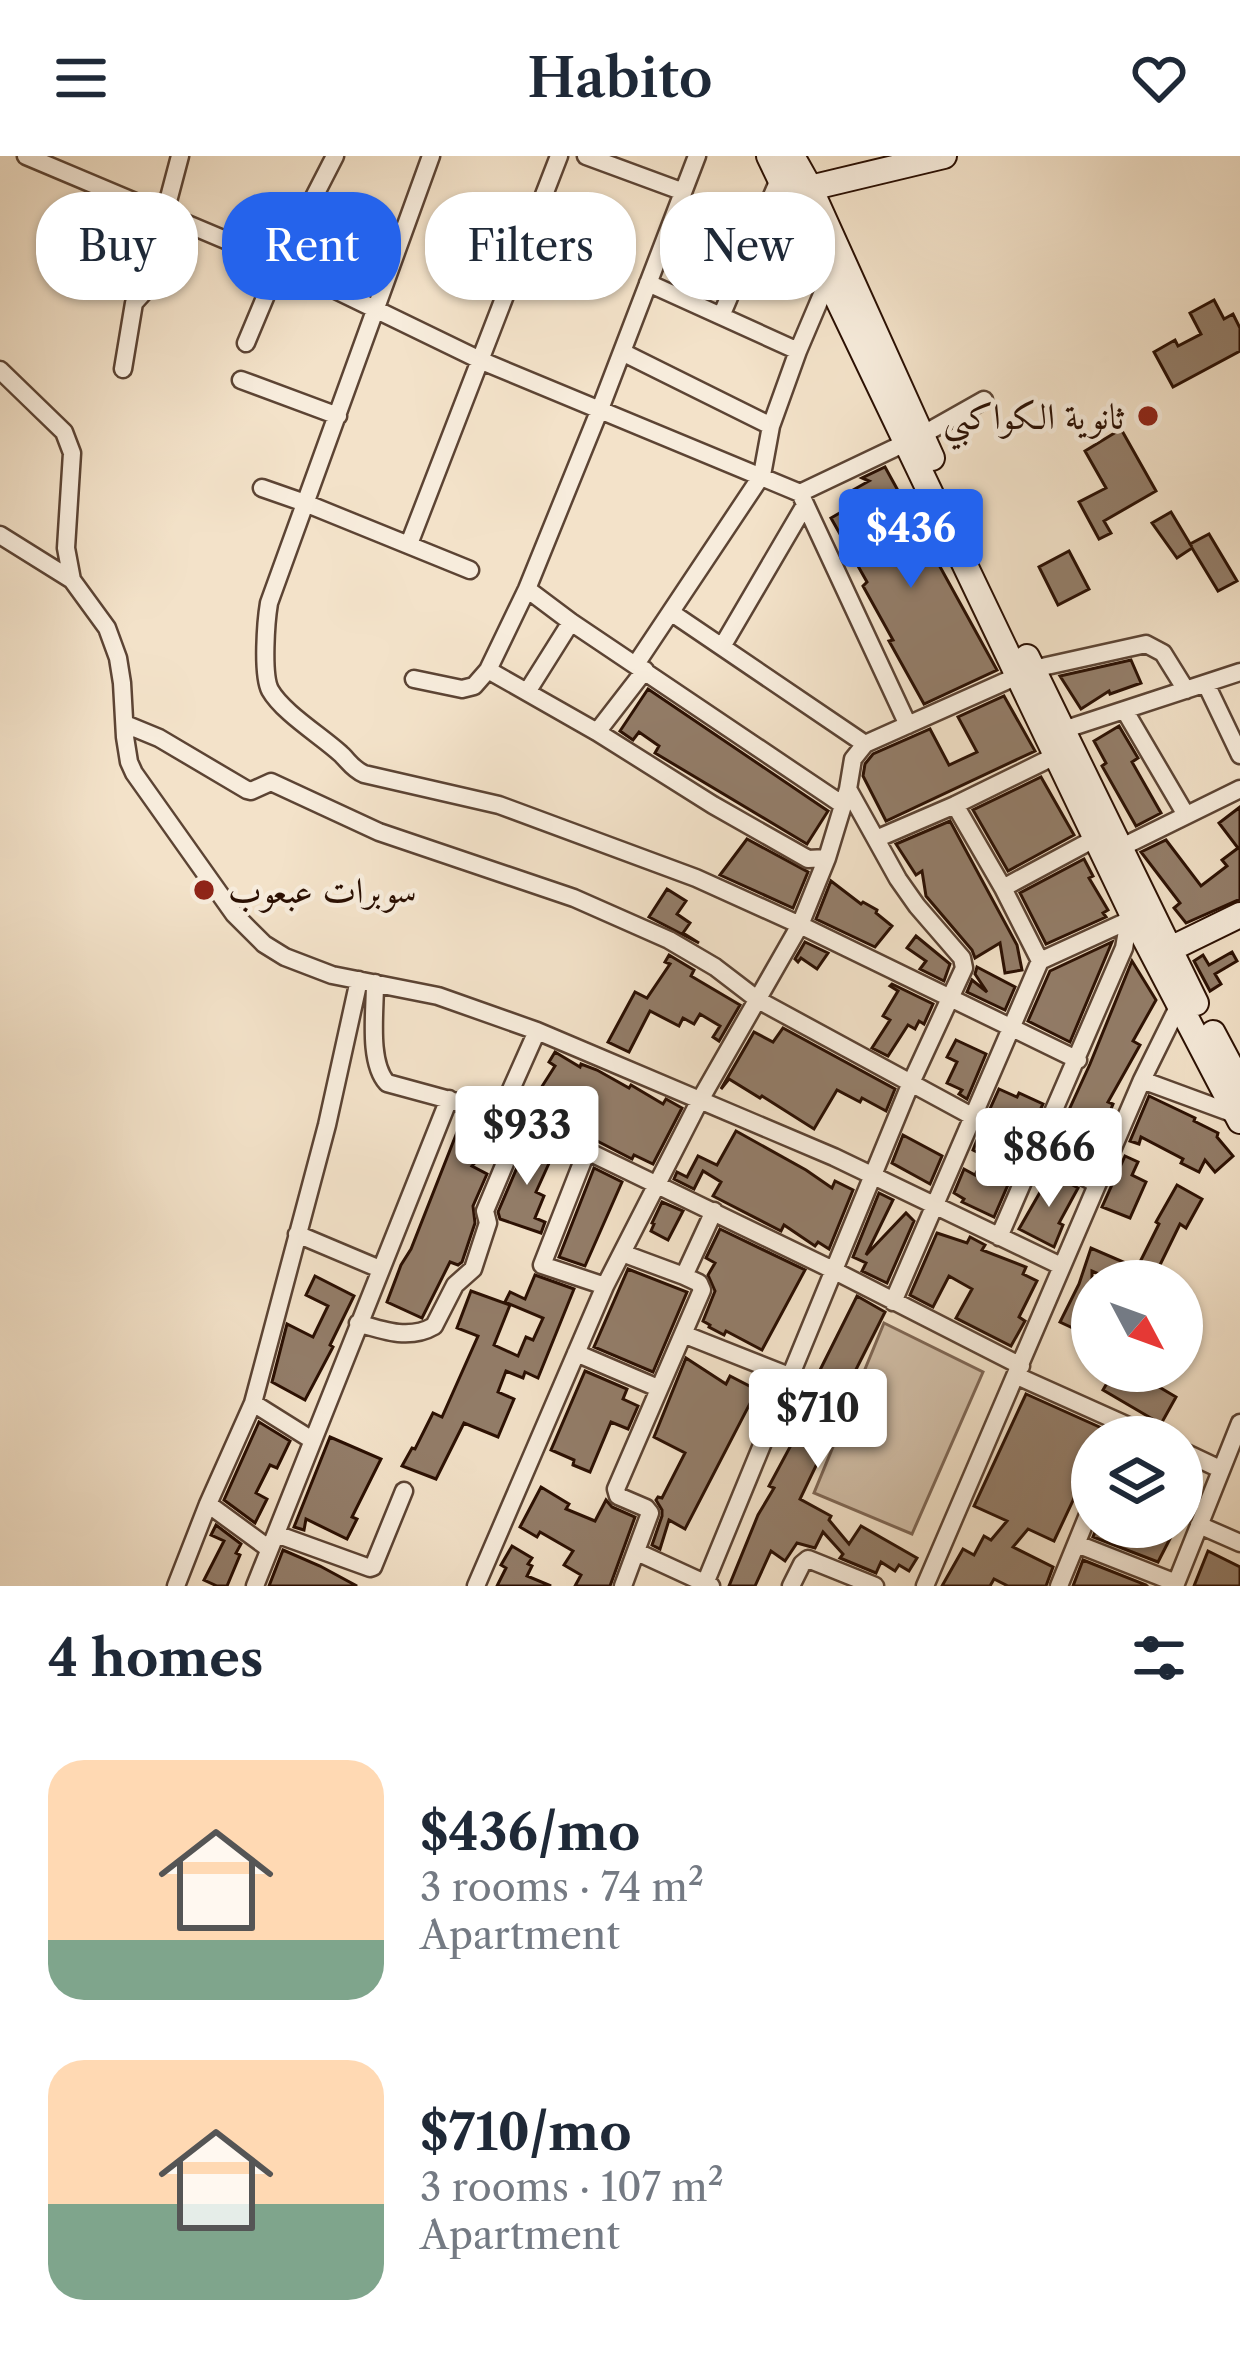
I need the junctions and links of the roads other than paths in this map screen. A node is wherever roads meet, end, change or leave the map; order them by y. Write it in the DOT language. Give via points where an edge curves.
graph roads {
  1 [pos="26,156"];
  2 [pos="180,156"];
  3 [pos="335,156"];
  4 [pos="431,156"];
  5 [pos="560,156"];
  6 [pos="586,156"];
  7 [pos="697,156"];
  8 [pos="944,156"];
  9 [pos="788,175"];
  10 [pos="681,191"];
  11 [pos="113,192"];
  12 [pos="170,192"];
  13 [pos="316,192"];
  14 [pos="648,283"];
  15 [pos="835,289"];
  16 [pos="137,300"];
  17 [pos="264,300"];
  18 [pos="356,300"];
  19 [pos="820,300"];
  20 [pos="377,310"];
  21 [pos="722,314"];
  22 [pos="246,343"];
  23 [pos="798,351"];
  24 [pos="622,352"];
  25 [pos="482,361"];
  26 [pos="123,369"];
  27 [pos="0,370"];
  28 [pos="241,380"];
  29 [pos="984,400"];
  30 [pos="600,409"];
  31 [pos="338,416"];
  32 [pos="771,426"];
  33 [pos="914,439"];
  34 [pos="762,475"];
  35 [pos="262,488"];
  36 [pos="803,499"];
  37 [pos="305,503"];
  38 [pos="0,535"];
  39 [pos="409,544"];
  40 [pos="470,570"];
  41 [pos="72,580"];
  42 [pos="527,590"];
  43 [pos="672,614"];
  44 [pos="571,622"];
  45 [pos="723,646"];
  46 [pos="641,667"];
  47 [pos="488,670"];
  48 [pos="1026,672"];
  49 [pos="1240,672"];
  50 [pos="414,679"];
  51 [pos="1206,684"];
  52 [pos="1186,690"];
  53 [pos="527,692"];
  54 [pos="1125,711"];
  55 [pos="125,724"];
  56 [pos="908,725"];
  57 [pos="1064,730"];
  58 [pos="597,732"];
  59 [pos="865,744"];
  60 [pos="1240,754"];
  61 [pos="1057,755"];
  62 [pos="1240,789"];
  63 [pos="846,797"];
  64 [pos="955,805"];
  65 [pos="1186,815"];
  66 [pos="1096,838"];
  67 [pos="877,839"];
  68 [pos="1120,848"];
  69 [pos="827,858"];
  70 [pos="1003,888"];
  71 [pos="1240,915"];
  72 [pos="1132,919"];
  73 [pos="800,925"];
  74 [pos="1162,953"];
  75 [pos="1040,962"];
  76 [pos="367,981"];
  77 [pos="1183,996"];
  78 [pos="951,999"];
  79 [pos="758,1000"];
  80 [pos="1013,1027"];
  81 [pos="537,1030"];
  82 [pos="1078,1060"];
  83 [pos="1142,1080"];
  84 [pos="1240,1084"];
  85 [pos="910,1085"];
  86 [pos="449,1099"];
  87 [pos="700,1100"];
  88 [pos="501,1112"];
  89 [pos="972,1117"];
  90 [pos="1238,1118"];
  91 [pos="523,1120"];
  92 [pos="586,1150"];
  93 [pos="1038,1152"];
  94 [pos="874,1175"];
  95 [pos="658,1184"];
  96 [pos="1097,1184"];
  97 [pos="935,1206"];
  98 [pos="714,1211"];
  99 [pos="297,1234"];
  100 [pos="999,1237"];
  101 [pos="622,1253"];
  102 [pos="1061,1266"];
  103 [pos="380,1269"];
  104 [pos="833,1270"];
  105 [pos="684,1276"];
  106 [pos="605,1286"];
  107 [pos="893,1302"];
  108 [pos="358,1323"];
  109 [pos="683,1334"];
  110 [pos="576,1353"];
  111 [pos="1019,1371"];
  112 [pos="789,1376"];
  113 [pos="658,1388"];
  114 [pos="253,1403"];
  115 [pos="1097,1416"];
  116 [pos="1240,1423"];
  117 [pos="312,1439"];
  118 [pos="1203,1461"];
  119 [pos="1220,1469"];
  120 [pos="404,1491"];
  121 [pos="208,1504"];
  122 [pos="1203,1514"];
  123 [pos="1203,1527"];
  124 [pos="272,1541"];
  125 [pos="1240,1543"];
  126 [pos="1075,1548"];
  127 [pos="1087,1548"];
  128 [pos="1190,1548"];
  129 [pos="638,1552"];
  130 [pos="1175,1584"];
  131 [pos="707,1585"];
  132 [pos="176,1586"];
  133 [pos="255,1586"];
  134 [pos="476,1586"];
  135 [pos="623,1586"];
  136 [pos="791,1586"];
  137 [pos="875,1586"];
  138 [pos="925,1586"];
  139 [pos="1059,1586"];
  1 -- 11 [label="street"];
  2 -- 12 [label="street"];
  3 -- 13 [label="street"];
  4 -- 20 [label="street"];
  5 -- 25 [label="street"];
  6 -- 10 [label="street"];
  7 -- 10 [label="street"];
  8 -- 9 [label="main road"];
  9 -- 21 [label="street"];
  9 -- 33 [label="main road"];
  10 -- 14 [label="street"];
  14 -- 21 [label="street"];
  14 -- 24 [label="street"];
  15 -- 33 [label="main road"];
  16 -- 26 [label="street"];
  17 -- 22 [label="street"];
  18 -- 20 [label="street"];
  19 -- 23 [label="street"];
  20 -- 25 [label="street"];
  20 -- 31 [label="street"];
  21 -- 23 [label="street"];
  23 -- 32 [label="street"];
  24 -- 30 [label="street"];
  24 -- 32 [label="street"];
  25 -- 30 [label="street"];
  25 -- 39 [label="street"];
  27 -- 41 [label="street" via="70,442 65,548"];
  28 -- 31 [label="street"];
  29 -- 33 [label="street"];
  30 -- 34 [label="street"];
  30 -- 42 [label="street"];
  31 -- 37 [label="street"];
  32 -- 34 [label="street"];
  33 -- 36 [label="street"];
  33 -- 48 [label="main road"];
  34 -- 36 [label="street"];
  34 -- 43 [label="street"];
  35 -- 37 [label="street"];
  36 -- 45 [label="street"];
  36 -- 56 [label="street"];
  37 -- 39 [label="street"];
  37 -- 73 [label="street" via="267,612 268,685 351,767 499,806"];
  38 -- 41 [label="street"];
  39 -- 40 [label="street"];
  41 -- 55 [label="street" via="107,628"];
  42 -- 44 [label="street"];
  42 -- 47 [label="street"];
  43 -- 45 [label="street"];
  43 -- 46 [label="street"];
  44 -- 46 [label="street"];
  44 -- 53 [label="street"];
  45 -- 59 [label="street"];
  46 -- 58 [label="street"];
  46 -- 63 [label="street"];
  47 -- 50 [label="street" via="462,689"];
  47 -- 53 [label="street"];
  48 -- 52 [label="street" via="1146,644 1162,653"];
  48 -- 56 [label="street"];
  48 -- 57 [label="main road"];
  48 -- 61 [label="main road"];
  49 -- 51 [label="street"];
  51 -- 52 [label="street"];
  51 -- 60 [label="street"];
  52 -- 54 [label="street"];
  53 -- 58 [label="street"];
  54 -- 57 [label="street"];
  54 -- 65 [label="street"];
  55 -- 76 [label="street" via="134,773 249,932 285,957"];
  55 -- 79 [label="street" via="248,790 271,782 379,832 574,898 669,940"];
  56 -- 59 [label="street"];
  57 -- 68 [label="main road"];
  58 -- 69 [label="street" via="808,860"];
  59 -- 63 [label="street" via="853,759"];
  61 -- 64 [label="street"];
  61 -- 66 [label="main road"];
  62 -- 65 [label="street"];
  63 -- 67 [label="street"];
  63 -- 69 [label="street"];
  64 -- 67 [label="street"];
  64 -- 70 [label="street"];
  65 -- 68 [label="street"];
  66 -- 70 [label="street"];
  66 -- 72 [label="main road"];
  67 -- 78 [label="street" via="917,906 962,958"];
  68 -- 74 [label="main road"];
  69 -- 73 [label="street"];
  70 -- 75 [label="street"];
  71 -- 74 [label="main road"];
  72 -- 74 [label="main road"];
  72 -- 75 [label="street"];
  72 -- 82 [label="street"];
  73 -- 78 [label="street"];
  73 -- 79 [label="street"];
  74 -- 77 [label="main road"];
  75 -- 80 [label="street"];
  76 -- 81 [label="street"];
  76 -- 86 [label="street" via="382,1078"];
  76 -- 99 [label="street"];
  77 -- 83 [label="street"];
  77 -- 84 [label="main road"];
  77 -- 90 [label="main road"];
  78 -- 80 [label="street"];
  78 -- 85 [label="street"];
  79 -- 85 [label="street"];
  79 -- 87 [label="street"];
  80 -- 82 [label="street"];
  80 -- 89 [label="street"];
  81 -- 87 [label="street"];
  81 -- 88 [label="street"];
  82 -- 93 [label="street"];
  83 -- 90 [label="street"];
  83 -- 96 [label="street"];
  85 -- 89 [label="street"];
  85 -- 94 [label="street"];
  86 -- 88 [label="street"];
  86 -- 103 [label="street"];
  87 -- 94 [label="street"];
  87 -- 95 [label="street"];
  88 -- 91 [label="street"];
  89 -- 93 [label="street"];
  89 -- 97 [label="street"];
  91 -- 92 [label="street"];
  91 -- 108 [label="street" via="485,1211 472,1269 454,1285 434,1326 393,1334"];
  92 -- 95 [label="street"];
  92 -- 106 [label="street" via="542,1265"];
  93 -- 96 [label="street"];
  93 -- 100 [label="street"];
  94 -- 97 [label="street"];
  94 -- 104 [label="street"];
  95 -- 98 [label="street"];
  95 -- 101 [label="street"];
  96 -- 102 [label="street"];
  97 -- 100 [label="street"];
  97 -- 107 [label="street"];
  98 -- 104 [label="street"];
  98 -- 105 [label="street"];
  99 -- 103 [label="street"];
  99 -- 114 [label="street"];
  100 -- 102 [label="street"];
  101 -- 105 [label="street"];
  101 -- 106 [label="street"];
  102 -- 111 [label="street"];
  103 -- 108 [label="street"];
  104 -- 107 [label="street"];
  104 -- 112 [label="street"];
  105 -- 109 [label="street" via="702,1290"];
  106 -- 110 [label="street"];
  107 -- 111 [label="street"];
  108 -- 117 [label="street"];
  109 -- 112 [label="street"];
  109 -- 113 [label="street"];
  110 -- 113 [label="street"];
  110 -- 134 [label="street"];
  111 -- 115 [label="street"];
  111 -- 138 [label="street"];
  112 -- 131 [label="street"];
  113 -- 129 [label="street" via="616,1489 649,1510"];
  114 -- 117 [label="street"];
  114 -- 121 [label="street"];
  116 -- 119 [label="street"];
  117 -- 124 [label="street"];
  118 -- 119 [label="street"];
  119 -- 122 [label="street"];
  120 -- 124 [label="street" via="373,1567"];
  121 -- 124 [label="street"];
  121 -- 132 [label="street"];
  123 -- 125 [label="street"];
  124 -- 133 [label="street"];
  126 -- 139 [label="street"];
  127 -- 130 [label="street"];
  128 -- 130 [label="street"];
  129 -- 131 [label="street"];
  129 -- 135 [label="street"];
  136 -- 137 [label="street" via="808,1559"];
}
